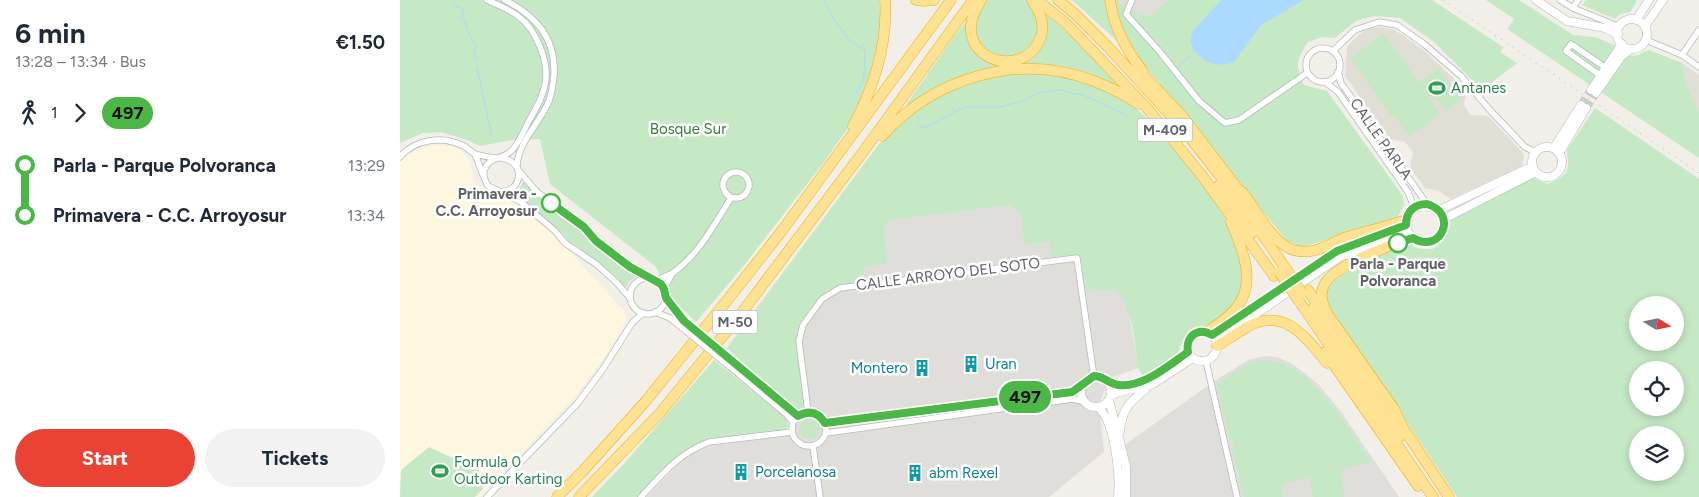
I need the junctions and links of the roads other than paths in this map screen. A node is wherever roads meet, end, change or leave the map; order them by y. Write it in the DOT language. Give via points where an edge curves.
graph roads {
  1 [pos="488,0"];
  2 [pos="505,0"];
  3 [pos="885,0"];
  4 [pos="916,0"];
  5 [pos="934,0"];
  6 [pos="950,0"];
  7 [pos="973,0"];
  8 [pos="977,0"];
  9 [pos="981,0"];
  10 [pos="1032,0"];
  11 [pos="1037,0"];
  12 [pos="1047,0"];
  13 [pos="1058,0"];
  14 [pos="1066,0"];
  15 [pos="1110,0"];
  16 [pos="1132,0"];
  17 [pos="1536,0"];
  18 [pos="1560,0"];
  19 [pos="1578,0"];
  20 [pos="1649,0"];
  21 [pos="1662,0"];
  22 [pos="1572,8"];
  23 [pos="962,16"];
  24 [pos="1636,20"];
  25 [pos="1645,26"];
  26 [pos="1619,30"];
  27 [pos="1699,30"];
  28 [pos="1646,40"];
  29 [pos="1622,44"];
  30 [pos="1631,49"];
  31 [pos="1333,51"];
  32 [pos="1682,55"];
  33 [pos="1699,67"];
  34 [pos="1606,68"];
  35 [pos="1338,72"];
  36 [pos="1307,73"];
  37 [pos="1601,76"];
  38 [pos="1325,82"];
  39 [pos="1155,86"];
  40 [pos="1584,107"];
  41 [pos="1174,140"];
  42 [pos="1557,150"];
  43 [pos="839,152"];
  44 [pos="863,152"];
  45 [pos="1535,152"];
  46 [pos="475,154"];
  47 [pos="400,157"];
  48 [pos="496,158"];
  49 [pos="518,168"];
  50 [pos="1534,169"];
  51 [pos="484,176"];
  52 [pos="1203,177"];
  53 [pos="1232,179"];
  54 [pos="497,192"];
  55 [pos="731,198"];
  56 [pos="1427,204"];
  57 [pos="1414,207"];
  58 [pos="1439,210"];
  59 [pos="1444,219"];
  60 [pos="1406,222"];
  61 [pos="1411,236"];
  62 [pos="1283,272"];
  63 [pos="672,274"];
  64 [pos="649,278"];
  65 [pos="656,280"];
  66 [pos="664,289"];
  67 [pos="1300,296"];
  68 [pos="666,298"];
  69 [pos="631,301"];
  70 [pos="655,312"];
  71 [pos="643,313"];
  72 [pos="632,323"];
  73 [pos="682,323"];
  74 [pos="1213,338"];
  75 [pos="1190,355"];
  76 [pos="1206,361"];
  77 [pos="731,364"];
  78 [pos="1094,376"];
  79 [pos="1109,383"];
  80 [pos="1152,384"];
  81 [pos="1082,385"];
  82 [pos="1110,399"];
  83 [pos="1085,402"];
  84 [pos="1361,405"];
  85 [pos="1098,407"];
  86 [pos="808,412"];
  87 [pos="798,416"];
  88 [pos="793,422"];
  89 [pos="825,423"];
  90 [pos="1403,428"];
  91 [pos="792,432"];
  92 [pos="826,433"];
  93 [pos="1119,438"];
  94 [pos="813,446"];
  95 [pos="487,497"];
  96 [pos="557,497"];
  97 [pos="580,497"];
  98 [pos="641,497"];
  99 [pos="820,497"];
  100 [pos="1118,497"];
  101 [pos="1126,497"];
  102 [pos="1237,497"];
  103 [pos="1425,497"];
  104 [pos="1433,497"];
  105 [pos="1442,497"];
  106 [pos="1449,497"];
  1 -- 48 [label="street" via="517,15 533,30 546,66 544,88 534,111 510,152"];
  2 -- 49 [label="street" via="539,25 553,53 554,64 549,101 521,149 517,158"];
  3 -- 43 [label="highway" via="883,42 874,80"];
  4 -- 5 [label="highway"];
  6 -- 43 [label="highway, M-50"];
  7 -- 23 [label="highway, M-50"];
  8 -- 23 [label="highway"];
  9 -- 10 [label="highway" via="972,19 974,40 988,57 1005,62 1026,57 1040,42 1042,17"];
  11 -- 41 [label="highway, M-409" via="1066,24"];
  12 -- 62 [label="highway, M-409" via="1089,38 1178,134"];
  13 -- 62 [label="highway, M-409" via="1108,47 1184,130 1238,199"];
  14 -- 39 [label="highway, M-409"];
  15 -- 39 [label="highway" via="1125,48"];
  16 -- 36 [label="street" via="1126,14 1199,101 1225,123 1239,120"];
  17 -- 26 [label="street" via="1567,21"];
  18 -- 22 [label="street"];
  19 -- 22 [label="street"];
  20 -- 24 [label="street"];
  21 -- 25 [label="street"];
  22 -- 26 [label="street"];
  23 -- 44 [label="highway, M-50"];
  24 -- 25 [label="street"];
  24 -- 26 [label="street" via="1626,21"];
  25 -- 28 [label="street"];
  26 -- 29 [label="street"];
  27 -- 32 [label="street"];
  28 -- 30 [label="street" via="1640,47"];
  28 -- 32 [label="street"];
  29 -- 30 [label="street"];
  29 -- 34 [label="street"];
  30 -- 37 [label="street" via="1593,92"];
  31 -- 35 [label="street" via="1340,60"];
  31 -- 36 [label="street" via="1322,47 1311,52 1306,62"];
  31 -- 45 [label="street" via="1355,30 1379,22 1397,25 1461,76 1525,147"];
  32 -- 33 [label="street"];
  34 -- 37 [label="street"];
  34 -- 37 [label="street" via="1571,44 1566,51"];
  35 -- 38 [label="street"];
  35 -- 56 [label="street, CALLE PARLA" via="1341,83"];
  36 -- 38 [label="street" via="1315,80"];
  38 -- 57 [label="street, CALLE PARLA" via="1338,92 1408,192"];
  39 -- 53 [label="highway, M-409"];
  40 -- 42 [label="street"];
  41 -- 44 [label="highway" via="1144,109 1118,92 1065,72 1029,68 992,72 963,80 925,98 894,122 869,151"];
  41 -- 52 [label="highway, M-409"];
  42 -- 45 [label="street" via="1544,147"];
  42 -- 50 [label="street" via="1563,162 1559,172 1545,177"];
  43 -- 96 [label="highway, M-50" via="781,232 645,402"];
  44 -- 97 [label="highway, M-50" via="740,316 660,413"];
  45 -- 50 [label="street"];
  46 -- 47 [label="street" via="452,141 435,140 418,144"];
  46 -- 48 [label="street"];
  46 -- 51 [label="street"];
  48 -- 49 [label="street" via="509,158"];
  48 -- 51 [label="street" via="489,162"];
  49 -- 54 [label="street" via="514,187 506,192"];
  49 -- 64 [label="street" via="537,192 584,227 596,241"];
  50 -- 58 [label="street"];
  50 -- 59 [label="street"];
  51 -- 54 [label="street" via="488,186"];
  52 -- 62 [label="highway, M-409"];
  52 -- 74 [label="highway, M-409" via="1230,219 1247,271 1246,286 1238,307"];
  53 -- 60 [label="highway, M-409" via="1276,238 1298,250 1323,248 1348,237"];
  53 -- 62 [label="highway, M-409"];
  54 -- 69 [label="street" via="521,202 565,243 596,264"];
  55 -- 55 [label="street" via="742,197 748,191 748,182 743,174 730,173 724,180 724,190"];
  55 -- 63 [label="street" via="708,234"];
  56 -- 57 [label="street"];
  56 -- 58 [label="street"];
  57 -- 60 [label="street"];
  58 -- 59 [label="street"];
  59 -- 61 [label="street" via="1442,231 1435,240 1423,242"];
  60 -- 61 [label="street"];
  60 -- 74 [label="street" via="1337,251"];
  61 -- 74 [label="street" via="1340,257"];
  61 -- 90 [label="highway, M-409" via="1337,272 1327,280 1321,296 1326,312"];
  62 -- 67 [label="highway, M-409, bridge"];
  63 -- 65 [label="street"];
  63 -- 66 [label="street"];
  64 -- 65 [label="street"];
  64 -- 69 [label="street" via="636,282 632,287"];
  65 -- 66 [label="street"];
  66 -- 68 [label="street"];
  67 -- 84 [label="highway, M-409"];
  67 -- 90 [label="highway, M-409"];
  67 -- 104 [label="highway, M-409"];
  67 -- 105 [label="highway, M-409"];
  68 -- 70 [label="street"];
  68 -- 73 [label="street"];
  69 -- 71 [label="street" via="635,309"];
  69 -- 72 [label="street"];
  70 -- 71 [label="street"];
  70 -- 73 [label="street"];
  71 -- 72 [label="street"];
  72 -- 95 [label="street" via="577,404"];
  73 -- 77 [label="street, bridge"];
  74 -- 75 [label="street" via="1197,332 1187,342"];
  74 -- 76 [label="street" via="1214,355"];
  74 -- 84 [label="highway, M-409" via="1260,322 1287,324 1304,335"];
  75 -- 76 [label="street"];
  75 -- 79 [label="street" via="1146,379 1123,386"];
  75 -- 80 [label="street"];
  76 -- 102 [label="street"];
  77 -- 87 [label="street"];
  77 -- 88 [label="street"];
  78 -- 79 [label="street"];
  78 -- 81 [label="street"];
  78 -- 86 [label="street, CALLE ARROYO DEL SOTO" via="1077,258 840,288 822,299 803,325 799,341"];
  79 -- 82 [label="street"];
  80 -- 82 [label="street" via="1116,393"];
  80 -- 93 [label="street" via="1126,408"];
  81 -- 83 [label="street" via="1081,395"];
  81 -- 89 [label="street" via="1072,392"];
  82 -- 85 [label="street"];
  82 -- 93 [label="street"];
  83 -- 85 [label="street"];
  83 -- 92 [label="street" via="1073,399"];
  84 -- 103 [label="highway, M-409"];
  85 -- 100 [label="street" via="1107,417 1117,460"];
  86 -- 87 [label="street"];
  86 -- 89 [label="street" via="818,414"];
  87 -- 88 [label="street"];
  88 -- 91 [label="street"];
  89 -- 92 [label="street"];
  90 -- 106 [label="highway, M-409"];
  91 -- 94 [label="street" via="799,444"];
  91 -- 98 [label="street" via="699,446 678,458"];
  92 -- 94 [label="street" via="822,441"];
  93 -- 101 [label="street" via="1126,468"];
  94 -- 99 [label="street"];
}
